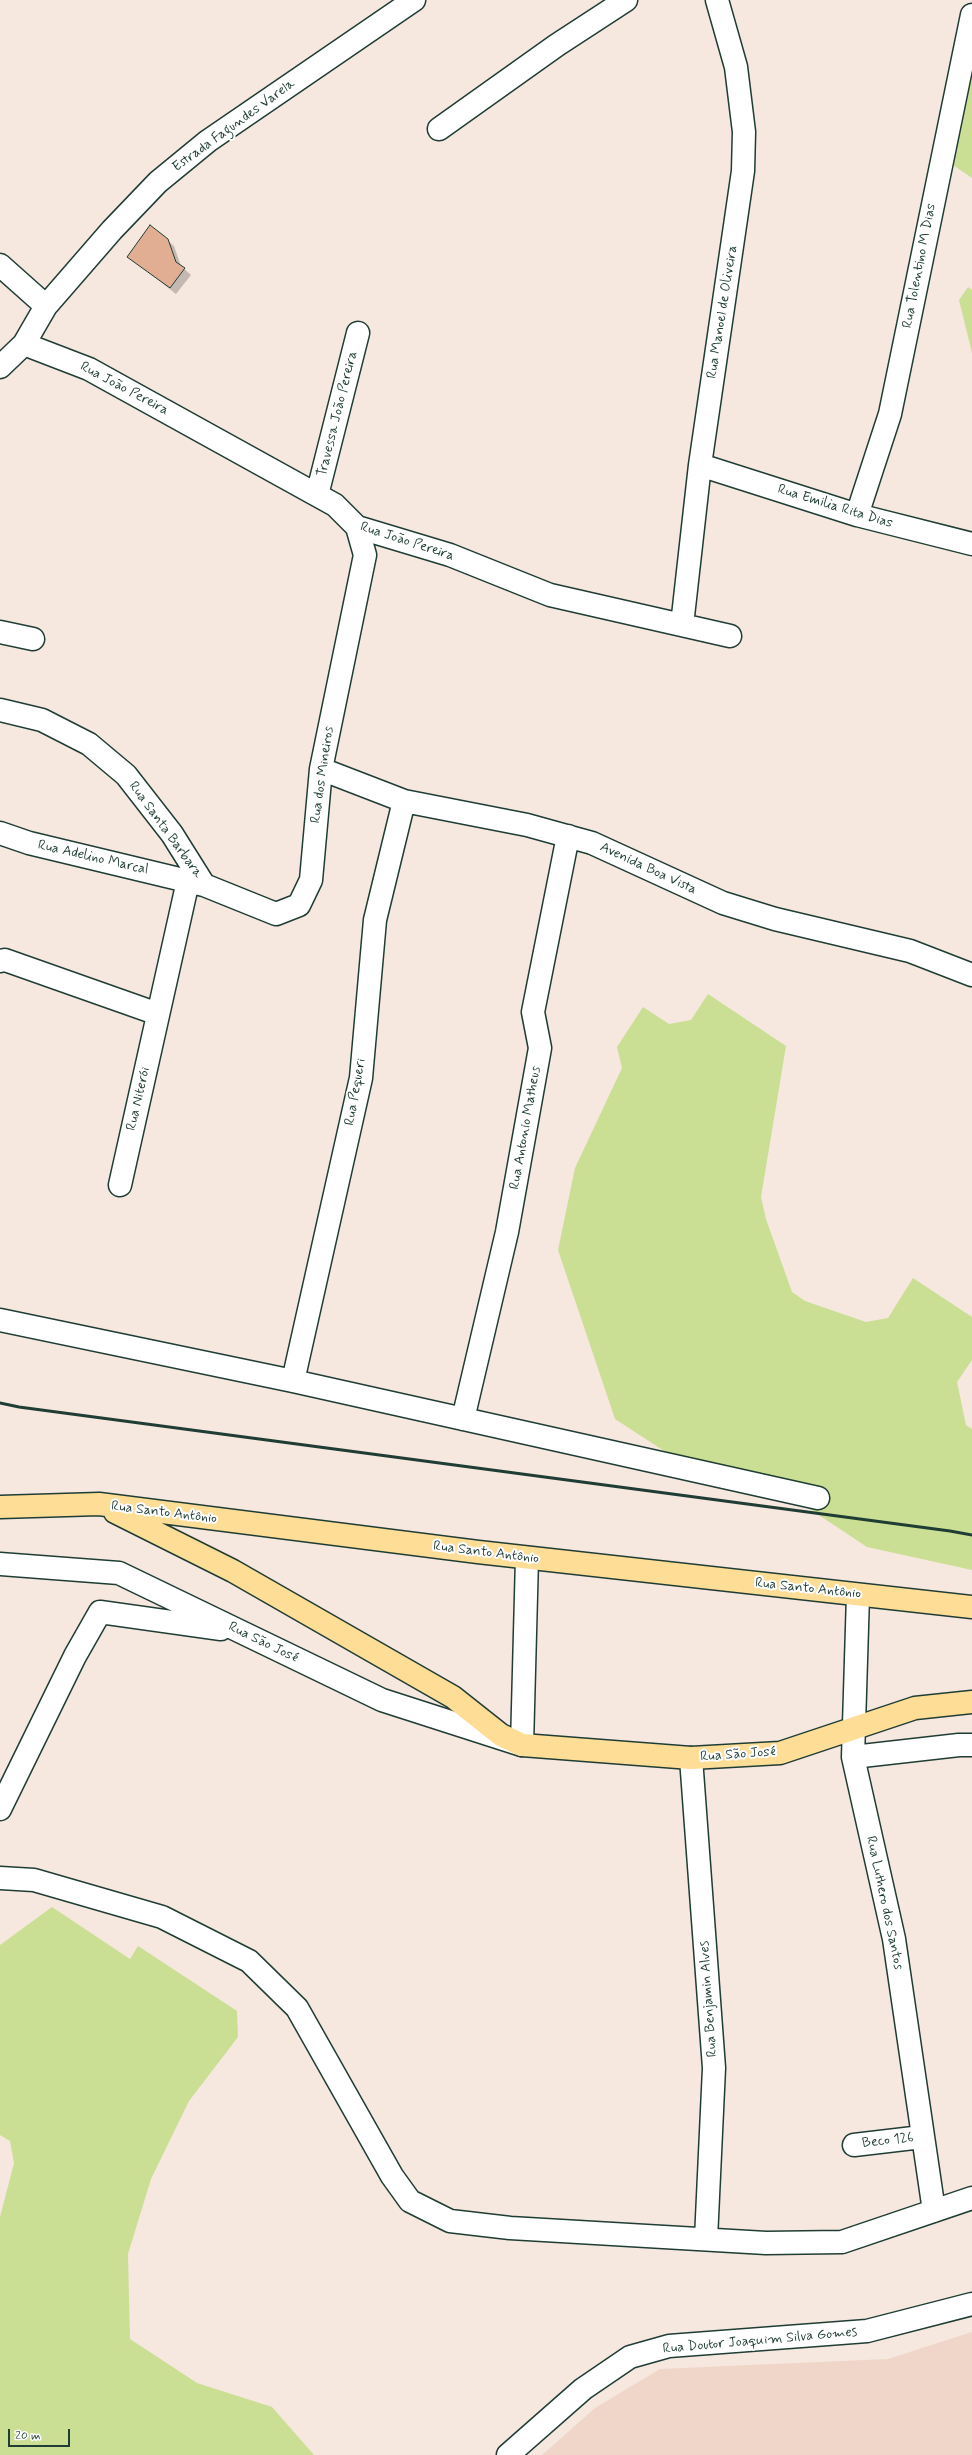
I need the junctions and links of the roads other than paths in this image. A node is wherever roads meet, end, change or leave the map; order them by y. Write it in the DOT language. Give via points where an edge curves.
graph roads {
  1 [pos="414,0"];
  2 [pos="626,0"];
  3 [pos="716,0"];
  4 [pos="972,15"];
  5 [pos="439,129"];
  6 [pos="0,265"];
  7 [pos="46,306"];
  8 [pos="358,333"];
  9 [pos="24,344"];
  10 [pos="0,367"];
  11 [pos="700,465"];
  12 [pos="317,495"];
  13 [pos="857,515"];
  14 [pos="357,527"];
  15 [pos="972,544"];
  16 [pos="682,625"];
  17 [pos="0,632"];
  18 [pos="730,636"];
  19 [pos="33,639"];
  20 [pos="0,710"];
  21 [pos="321,769"];
  22 [pos="404,801"];
  23 [pos="0,833"];
  24 [pos="568,836"];
  25 [pos="196,883"];
  26 [pos="0,961"];
  27 [pos="972,975"];
  28 [pos="158,1014"];
  29 [pos="120,1185"];
  30 [pos="0,1320"];
  31 [pos="293,1381"];
  32 [pos="463,1419"];
  33 [pos="818,1498"];
  34 [pos="99,1504"];
  35 [pos="0,1508"];
  36 [pos="527,1558"];
  37 [pos="0,1564"];
  38 [pos="858,1595"];
  39 [pos="972,1607"];
  40 [pos="241,1632"];
  41 [pos="972,1702"];
  42 [pos="854,1727"];
  43 [pos="972,1745"];
  44 [pos="522,1746"];
  45 [pos="852,1757"];
  46 [pos="691,1758"];
  47 [pos="0,1809"];
  48 [pos="0,1878"];
  49 [pos="922,2137"];
  50 [pos="854,2145"];
  51 [pos="972,2198"];
  52 [pos="934,2211"];
  53 [pos="706,2239"];
  54 [pos="972,2304"];
  55 [pos="508,2455"];
  1 -- 7 [label="street, Estrada Fagundes Varela" via="208,141 158,182"];
  2 -- 5 [label="street" via="557,45"];
  3 -- 11 [label="street, Rua Manoel de Oliveira" via="736,67 744,132 743,171"];
  4 -- 13 [label="street, Rua Tolentino M Dias" via="890,414"];
  6 -- 7 [label="street"];
  7 -- 9 [label="street, Estrada Fagundes Varela"];
  8 -- 12 [label="street, Travessa João Pereira"];
  9 -- 10 [label="street, Estrada Fagundes Varela"];
  9 -- 12 [label="street, Rua João Pereira" via="89,369"];
  11 -- 13 [label="street, Rua Emilia Rita Dias"];
  11 -- 16 [label="street, Rua Manoel de Oliveira"];
  12 -- 14 [label="street, Rua João Pereira" via="336,505"];
  13 -- 15 [label="street, Rua Emilia Rita Dias"];
  14 -- 16 [label="street, Rua João Pereira" via="450,556 550,595"];
  14 -- 21 [label="street, Rua dos Mineiros" via="365,555"];
  16 -- 18 [label="street, Rua João Pereira"];
  17 -- 19 [label="street"];
  20 -- 25 [label="street, Rua Santa Barbara" via="42,720 89,744 126,775 172,834"];
  21 -- 22 [label="street, Avenida Boa Vista"];
  21 -- 25 [label="street, Rua dos Mineiros" via="311,880 299,905 276,914"];
  22 -- 24 [label="street, Avenida Boa Vista" via="527,825"];
  22 -- 31 [label="street, Rua Pequeri" via="375,920 361,1078"];
  23 -- 25 [label="street, Rua Adelino Marcal" via="29,843"];
  24 -- 27 [label="street, Avenida Boa Vista" via="592,843 722,903 775,919 910,951"];
  24 -- 32 [label="street, Rua Antonio Matheus" via="533,1012 540,1048 507,1232"];
  25 -- 28 [label="street, Rua Niterói"];
  26 -- 28 [label="street" via="5,960"];
  28 -- 29 [label="street, Rua Niterói"];
  30 -- 31 [label="street"];
  31 -- 32 [label="street"];
  32 -- 33 [label="street"];
  34 -- 35 [label="main road, Rua Santo Antônio"];
  34 -- 36 [label="main road, Rua Santo Antônio"];
  34 -- 44 [label="main road, Rua São José" via="233,1572 446,1693 501,1735"];
  36 -- 38 [label="main road, Rua Santo Antônio"];
  36 -- 44 [label="street"];
  37 -- 40 [label="street, Rua São José" via="119,1573"];
  38 -- 39 [label="main road, Rua Santo Antônio"];
  38 -- 42 [label="street, Rua Luthero dos Santos"];
  40 -- 44 [label="street, Rua São José" via="382,1700"];
  40 -- 47 [label="street" via="100,1612 75,1656"];
  41 -- 42 [label="main road, Rua São José" via="915,1708"];
  42 -- 45 [label="street, Rua Luthero dos Santos"];
  42 -- 46 [label="main road, Rua São José" via="780,1753"];
  43 -- 45 [label="street"];
  44 -- 46 [label="main road, Rua São José"];
  45 -- 49 [label="street, Rua Luthero dos Santos" via="894,1938"];
  46 -- 53 [label="street, Rua Benjamin Alves" via="714,2068"];
  48 -- 53 [label="street" via="34,1880 162,1917 250,1961 297,2008 392,2176 410,2201 450,2221 510,2228"];
  49 -- 50 [label="street, Beco 126"];
  49 -- 52 [label="street, Rua Luthero dos Santos"];
  51 -- 52 [label="street"];
  52 -- 53 [label="street" via="842,2242 766,2243"];
  54 -- 55 [label="street, Rua Doutor Joaquim Silva Gomes" via="867,2331 669,2346 630,2357 584,2389"];
}
